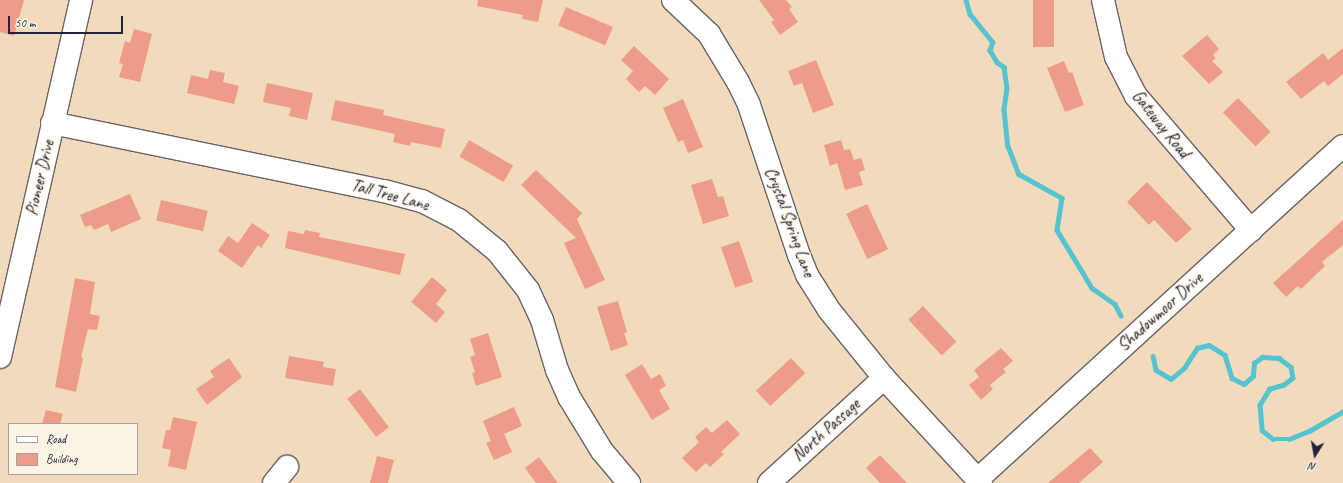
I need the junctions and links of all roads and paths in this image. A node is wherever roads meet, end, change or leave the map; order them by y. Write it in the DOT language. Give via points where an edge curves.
graph roads {
  1 [pos="81,0"];
  2 [pos="673,0"];
  3 [pos="1103,0"];
  4 [pos="52,123"];
  5 [pos="1343,146"];
  6 [pos="1251,230"];
  7 [pos="0,357"];
  8 [pos="884,378"];
  9 [pos="980,481"];
  10 [pos="629,483"];
  11 [pos="769,483"];
  1 -- 4 [label="street, Pioneer Drive"];
  2 -- 8 [label="street, Crystal Spring Lane" via="709,34 728,62 749,106 807,275 841,328"];
  3 -- 6 [label="street, Gateway Road" via="1116,57 1136,96"];
  4 -- 7 [label="street, Pioneer Drive"];
  4 -- 10 [label="street, Tall Tree Lane" via="384,190 422,201 459,220 497,251 528,290 542,320 557,370 569,397 602,450"];
  5 -- 6 [label="street, Shadowmoor Drive"];
  6 -- 9 [label="street, Shadowmoor Drive"];
  8 -- 9 [label="street, Crystal Spring Lane"];
  8 -- 11 [label="street, North Passage"];
}
